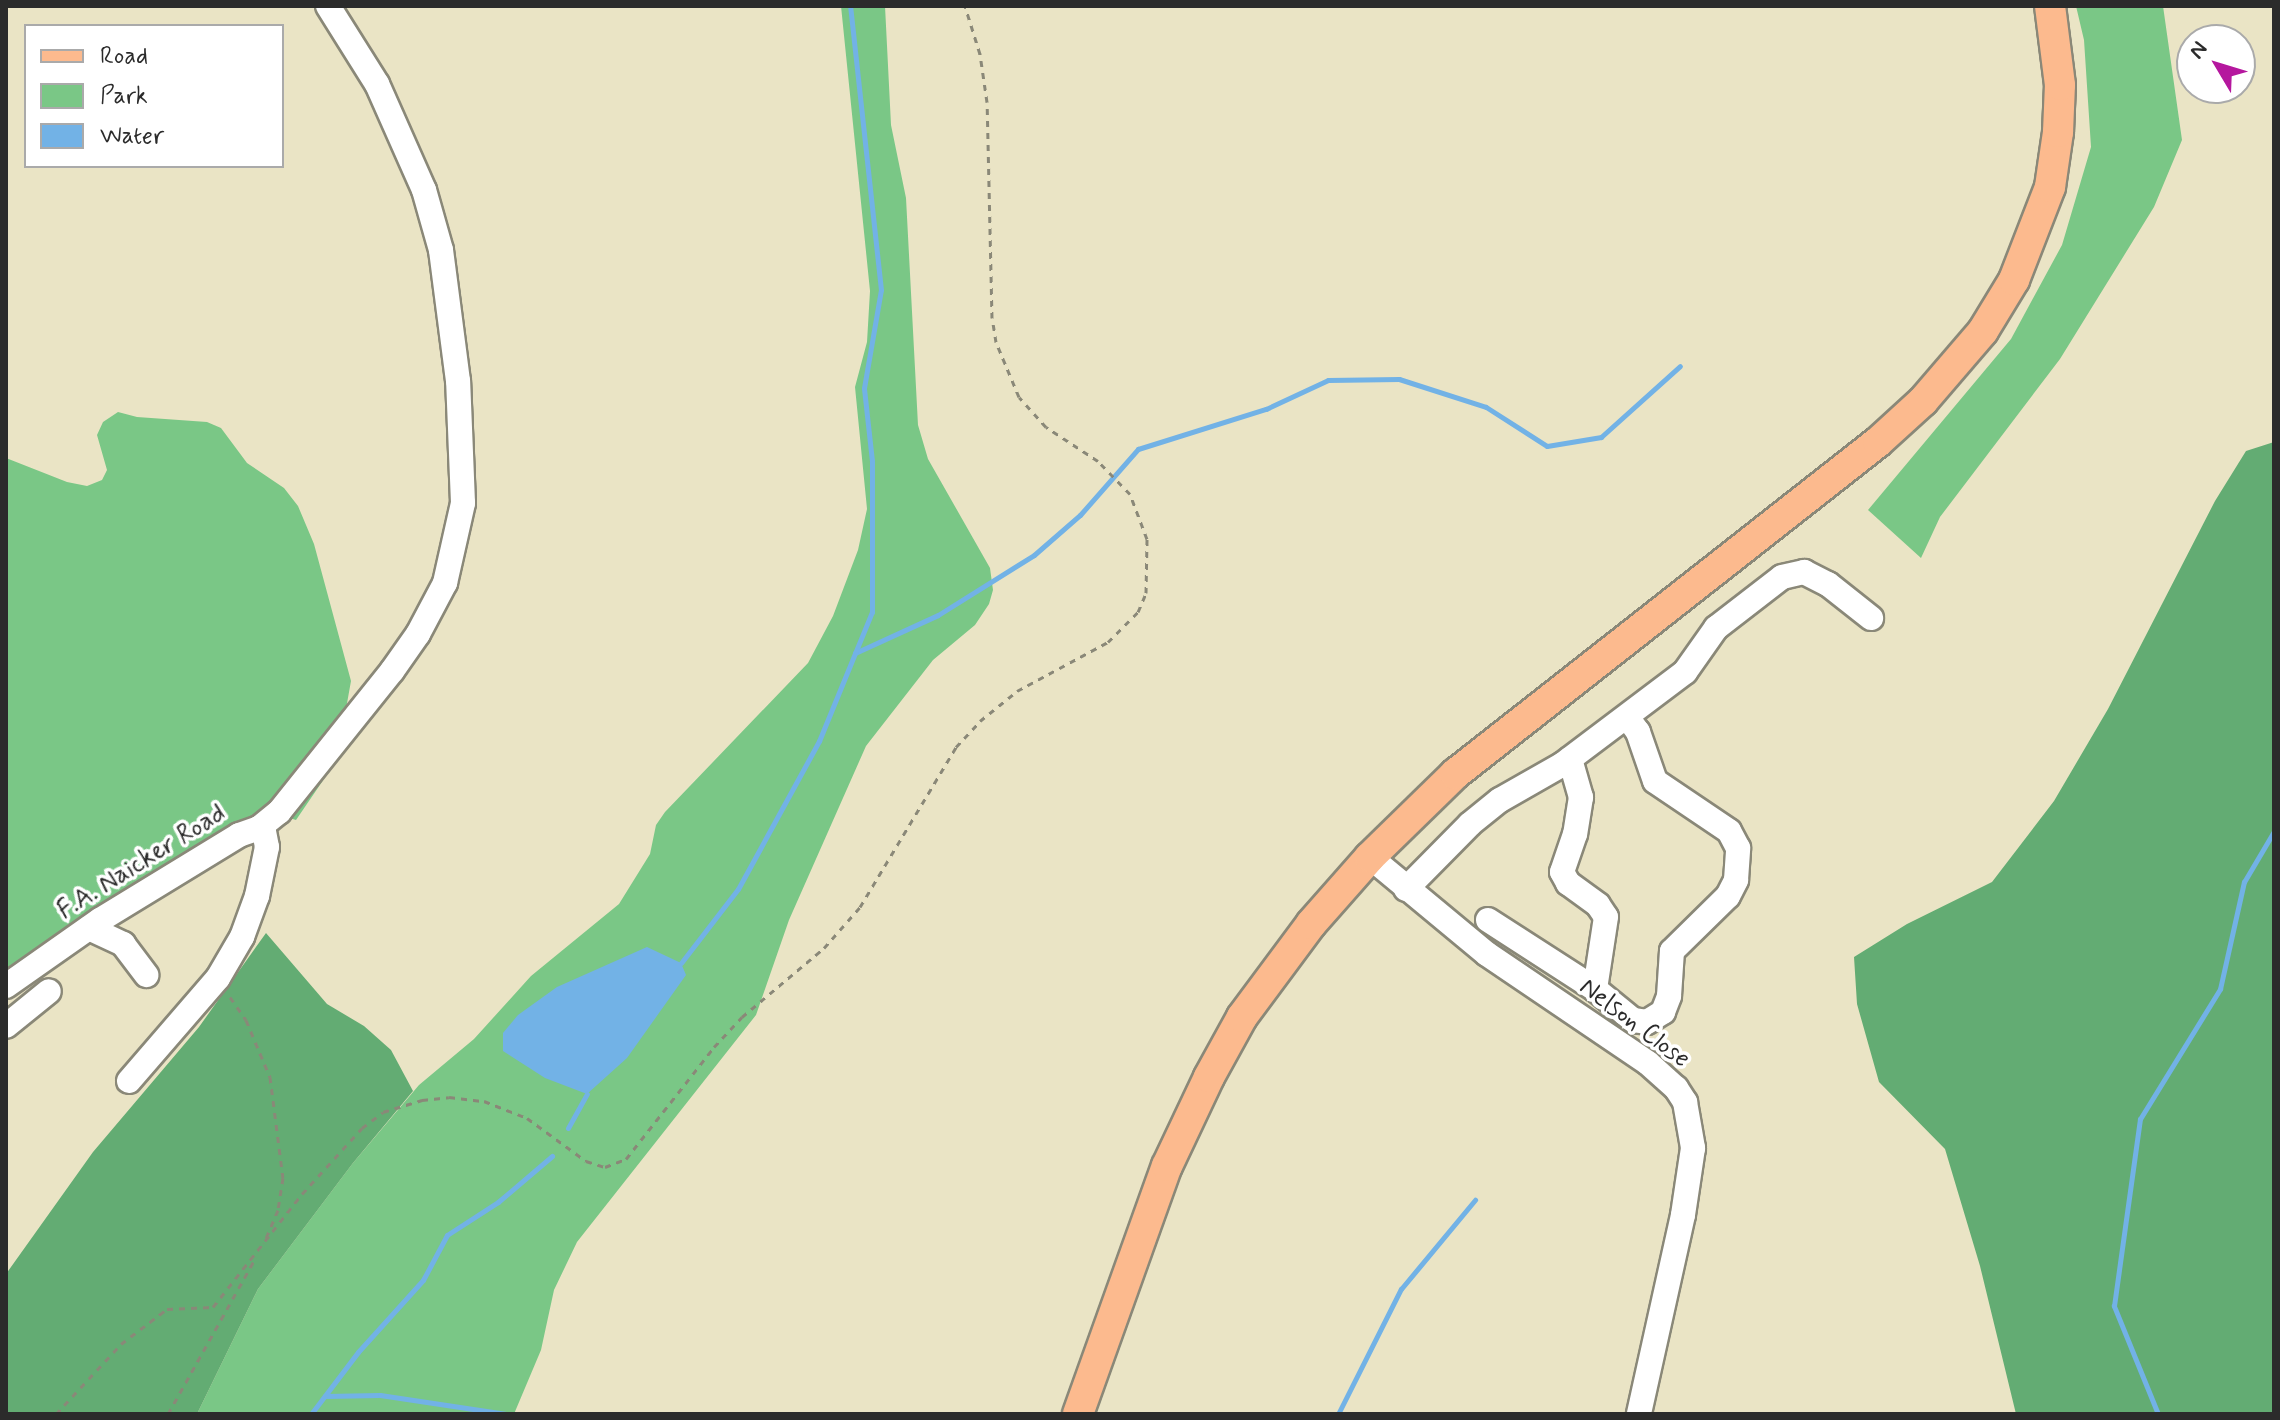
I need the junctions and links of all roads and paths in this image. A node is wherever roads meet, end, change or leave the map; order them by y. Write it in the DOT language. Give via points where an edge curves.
graph roads {
  1 [pos="328,6"];
  2 [pos="965,6"];
  3 [pos="2050,6"];
  4 [pos="1871,618"];
  5 [pos="1628,718"];
  6 [pos="1570,759"];
  7 [pos="259,828"];
  8 [pos="1370,857"];
  9 [pos="1406,889"];
  10 [pos="1488,920"];
  11 [pos="89,928"];
  12 [pos="146,975"];
  13 [pos="218,978"];
  14 [pos="6,986"];
  15 [pos="1595,989"];
  16 [pos="49,991"];
  17 [pos="6,1026"];
  18 [pos="129,1081"];
  19 [pos="261,1249"];
  20 [pos="56,1414"];
  21 [pos="168,1414"];
  22 [pos="1078,1414"];
  23 [pos="1639,1414"];
  1 -- 7 [label="street" via="377,84 434,219 452,326 463,503 445,583 418,634 335,746"];
  2 -- 19 [label="path" via="987,102 996,342 1019,397 1046,427 1098,461 1130,494 1147,539 1146,593 1138,612 1108,642 1017,691 980,721 956,747 860,907 824,948 714,1047 626,1159 605,1167 586,1161 527,1118 484,1101 422,1100 383,1112 362,1128"];
  3 -- 8 [label="main road" via="2060,85 2050,187 2014,280 1961,360 1878,442 1455,774"];
  4 -- 5 [label="street" via="1804,572 1782,577 1716,628 1685,672"];
  5 -- 6 [label="street"];
  5 -- 15 [label="street" via="1655,781 1729,831 1736,839 1738,861 1728,896 1672,951 1669,996 1658,1017 1637,1021"];
  6 -- 9 [label="street" via="1500,800"];
  6 -- 15 [label="street" via="1581,797 1562,872 1606,917"];
  7 -- 11 [label="street, F.A. Naicker Road" via="239,835"];
  7 -- 13 [label="street, F.A. Naicker Road" via="267,847 257,896 242,937"];
  8 -- 9 [label="street, Nelson Close"];
  8 -- 22 [label="main road" via="1278,966 1209,1077 1167,1166"];
  9 -- 23 [label="street, Nelson Close" via="1487,954 1648,1063 1685,1102 1693,1148"];
  10 -- 15 [label="street"];
  11 -- 12 [label="street" via="123,944"];
  11 -- 14 [label="street, F.A. Naicker Road"];
  13 -- 18 [label="street, F.A. Naicker Road"];
  13 -- 19 [label="path" via="246,1020 270,1077 283,1178 278,1210"];
  16 -- 17 [label="street"];
  19 -- 20 [label="path" via="213,1307 167,1309 121,1344"];
  19 -- 21 [label="path"];
}
